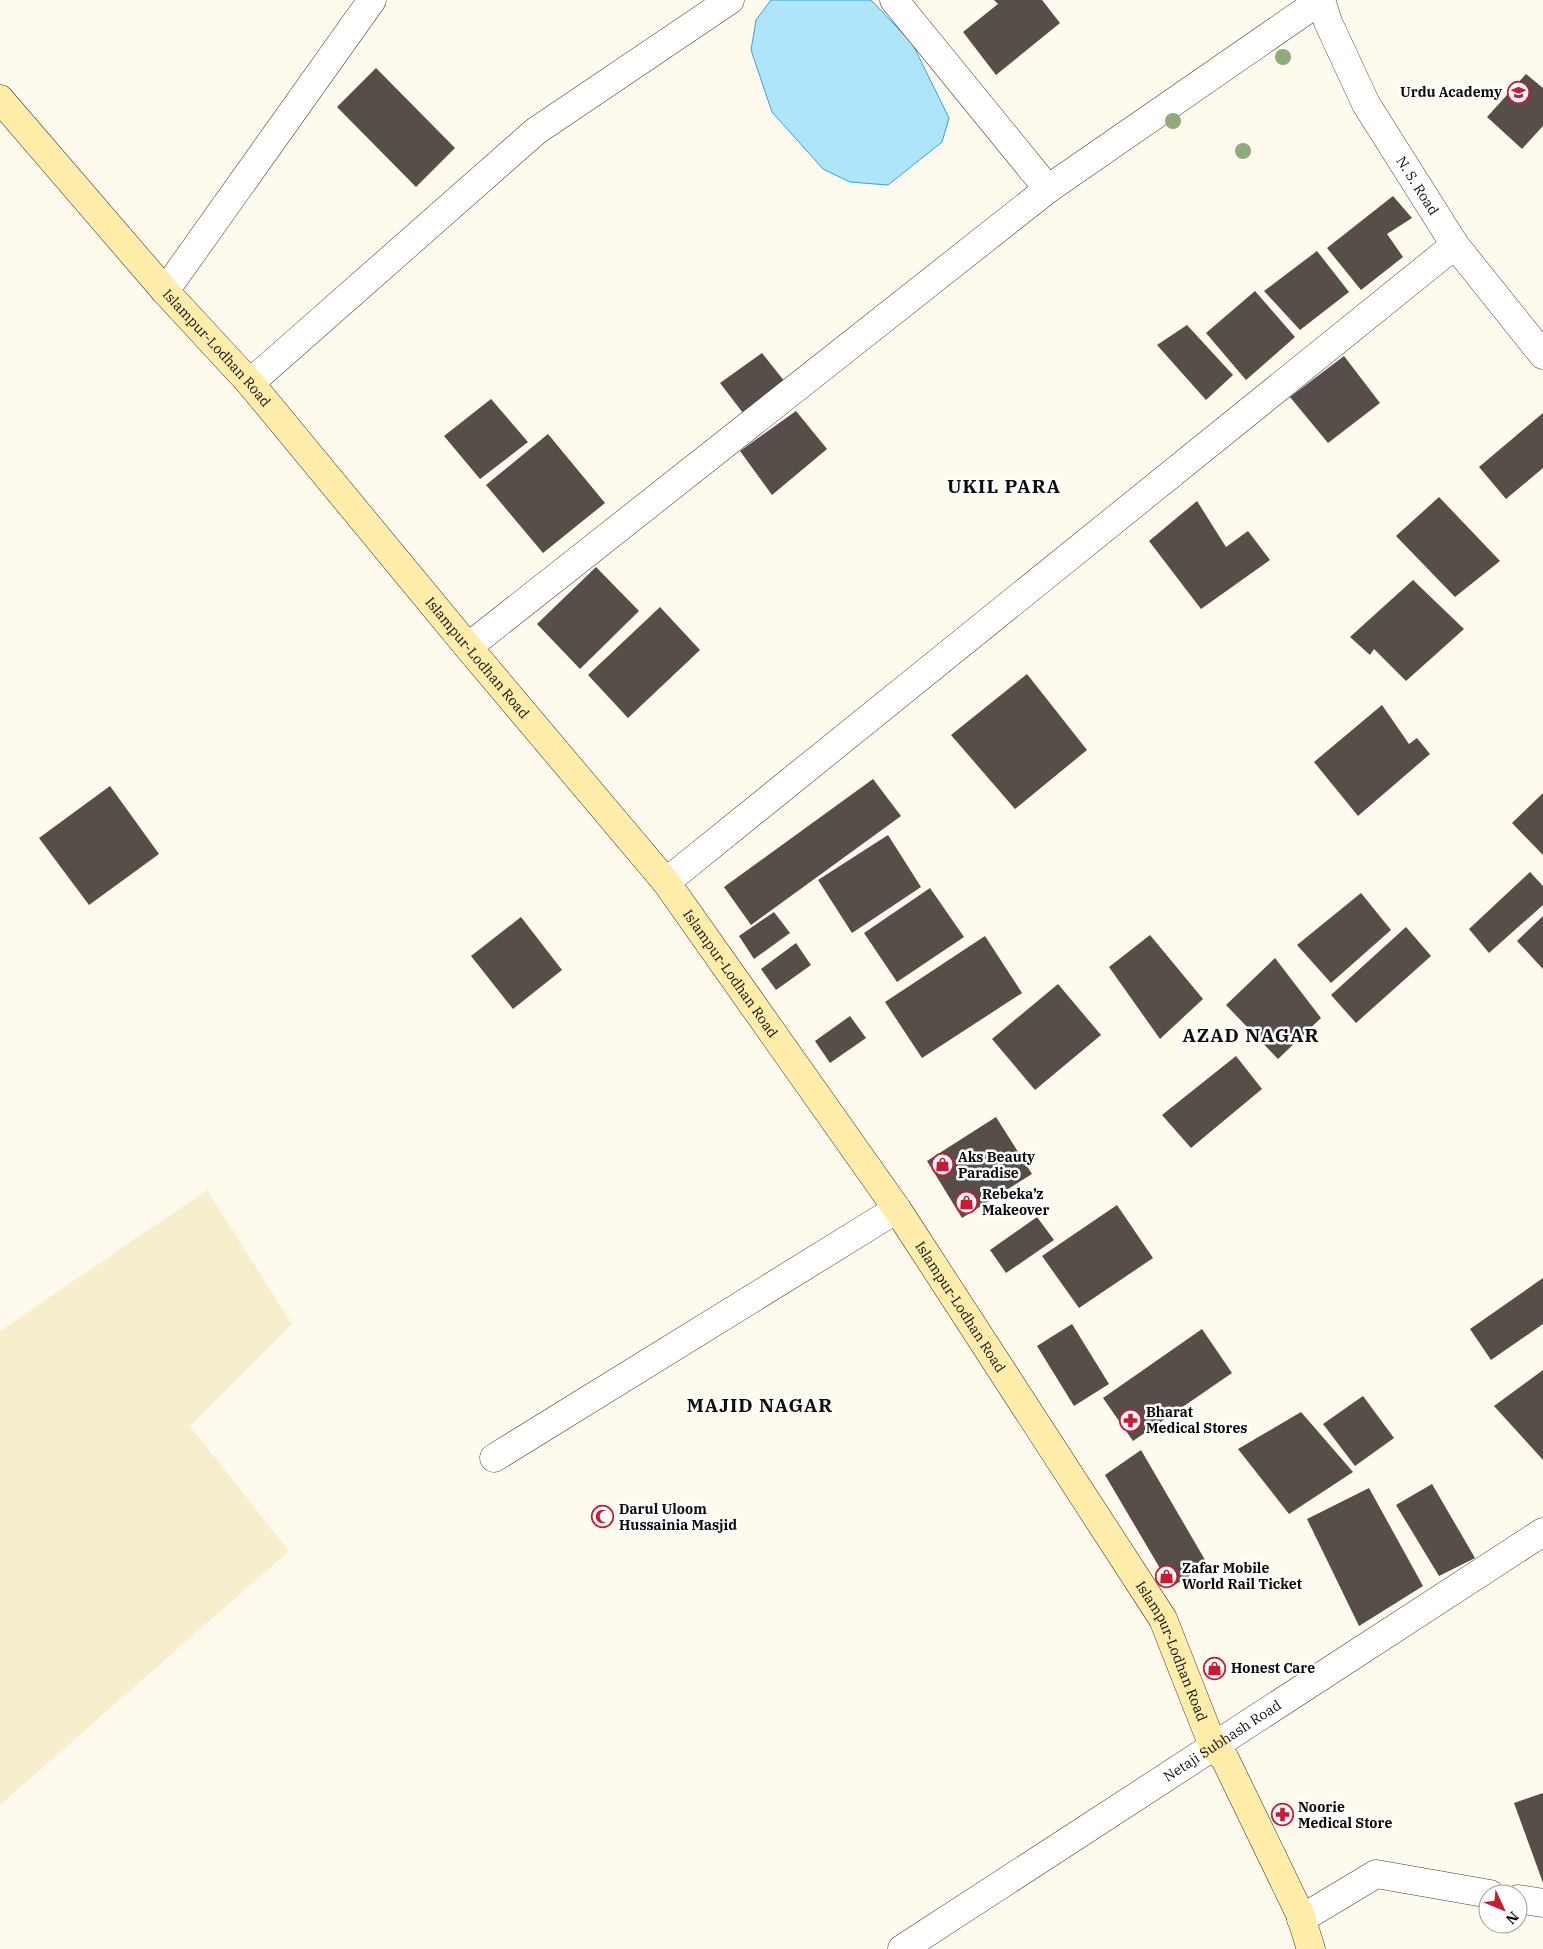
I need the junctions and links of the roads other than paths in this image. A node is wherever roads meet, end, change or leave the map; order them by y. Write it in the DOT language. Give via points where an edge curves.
graph roads {
  1 [pos="372,0"];
  2 [pos="730,0"];
  3 [pos="894,0"];
  4 [pos="1327,6"];
  5 [pos="0,99"];
  6 [pos="1048,189"];
  7 [pos="1455,245"];
  8 [pos="165,291"];
  9 [pos="1543,355"];
  10 [pos="250,383"];
  11 [pos="468,647"];
  12 [pos="666,882"];
  13 [pos="897,1209"];
  14 [pos="494,1458"];
  15 [pos="1543,1532"];
  16 [pos="1213,1746"];
  17 [pos="1478,1892"];
  18 [pos="1528,1901"];
  19 [pos="1543,1903"];
  20 [pos="1301,1919"];
  21 [pos="902,1949"];
  22 [pos="1311,1949"];
  1 -- 8 [label="street"];
  2 -- 10 [label="street" via="536,132"];
  3 -- 6 [label="street"];
  4 -- 6 [label="street"];
  4 -- 7 [label="street, N. S. Road" via="1366,104"];
  5 -- 8 [label="main road, Islampur-Lodhan Road"];
  6 -- 11 [label="street"];
  7 -- 9 [label="street, N. S. Road"];
  7 -- 12 [label="street"];
  8 -- 10 [label="main road, Islampur-Lodhan Road"];
  10 -- 11 [label="main road, Islampur-Lodhan Road"];
  11 -- 12 [label="main road, Islampur-Lodhan Road"];
  12 -- 13 [label="main road, Islampur-Lodhan Road"];
  13 -- 14 [label="street"];
  13 -- 16 [label="main road, Islampur-Lodhan Road" via="1163,1619"];
  15 -- 16 [label="street, Netaji Subhash Road"];
  16 -- 20 [label="main road, Islampur-Lodhan Road" via="1225,1759"];
  16 -- 21 [label="street, Netaji Subhash Road"];
  17 -- 20 [label="street" via="1376,1874"];
  18 -- 19 [label="street"];
  20 -- 22 [label="main road, Islampur-Lodhan Road"];
}
